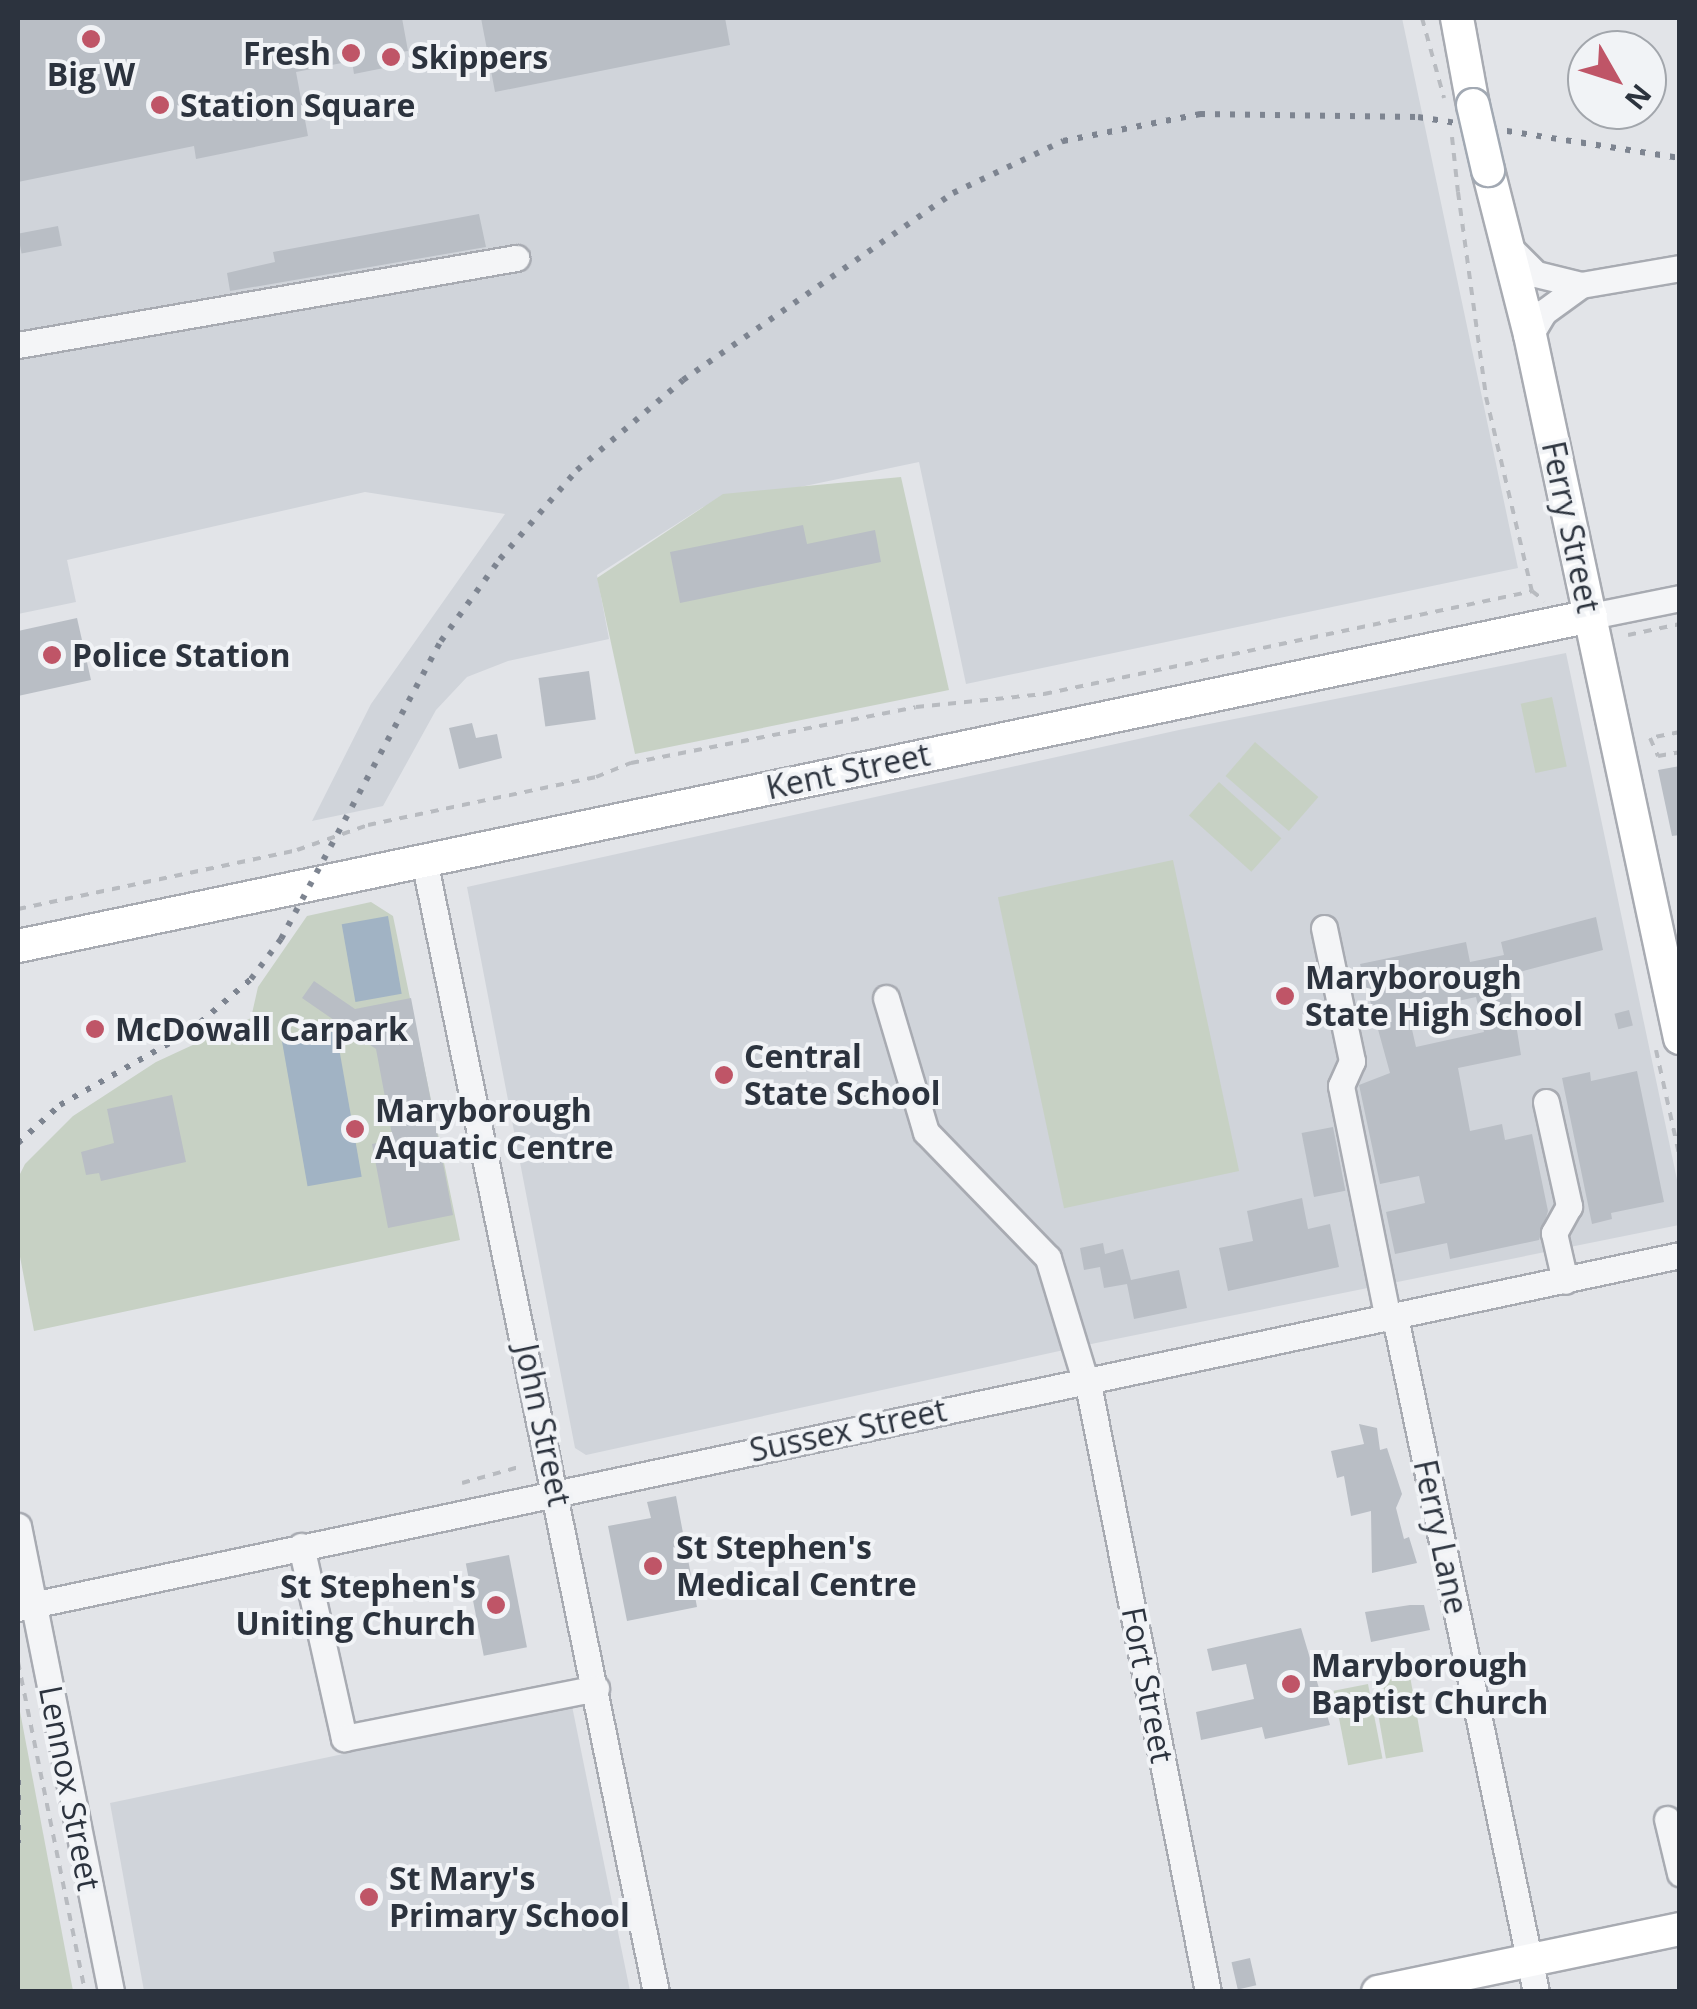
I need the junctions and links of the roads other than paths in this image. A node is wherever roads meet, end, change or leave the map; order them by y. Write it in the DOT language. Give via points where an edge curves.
graph roads {
  1 [pos="1459,21"];
  2 [pos="1509,247"];
  3 [pos="516,258"];
  4 [pos="1680,268"];
  5 [pos="1582,285"];
  6 [pos="1530,335"];
  7 [pos="18,345"];
  8 [pos="1680,598"];
  9 [pos="1590,616"];
  10 [pos="424,860"];
  11 [pos="1668,925"];
  12 [pos="1324,928"];
  13 [pos="18,946"];
  14 [pos="886,998"];
  15 [pos="1680,1038"];
  16 [pos="1546,1102"];
  17 [pos="1680,1255"];
  18 [pos="1565,1280"];
  19 [pos="1391,1318"];
  20 [pos="1086,1379"];
  21 [pos="558,1491"];
  22 [pos="18,1526"];
  23 [pos="301,1546"];
  24 [pos="26,1606"];
  25 [pos="596,1688"];
  26 [pos="1668,1819"];
  27 [pos="1680,1873"];
  28 [pos="1680,1928"];
  29 [pos="1532,1975"];
  30 [pos="111,1992"];
  31 [pos="656,1992"];
  32 [pos="1208,1992"];
  33 [pos="1378,1992"];
  1 -- 2 [label="main road, Ferry Street, bridge" via="1455,106 1488,170"];
  2 -- 5 [label="street" via="1536,274"];
  2 -- 6 [label="main road, Ferry Street"];
  3 -- 7 [label="street"];
  4 -- 5 [label="street"];
  5 -- 6 [label="street" via="1556,300"];
  6 -- 9 [label="main road, Ferry Street"];
  8 -- 9 [label="street, Kent Street"];
  9 -- 10 [label="main road, Kent Street"];
  9 -- 11 [label="main road, Ferry Street"];
  10 -- 13 [label="main road, Kent Street"];
  10 -- 21 [label="street, John Street"];
  11 -- 15 [label="main road, Ferry Street"];
  12 -- 19 [label="street, Ferry Lane" via="1352,1061 1341,1086"];
  14 -- 20 [label="street, Fort Street" via="926,1132 1048,1258"];
  16 -- 18 [label="street" via="1569,1206 1554,1232"];
  17 -- 18 [label="street, Sussex Street"];
  18 -- 19 [label="street, Sussex Street"];
  19 -- 20 [label="street, Sussex Street"];
  19 -- 29 [label="street, Ferry Lane"];
  20 -- 21 [label="street, Sussex Street"];
  20 -- 32 [label="street, Fort Street"];
  21 -- 23 [label="street, Sussex Street"];
  21 -- 25 [label="street, John Street"];
  22 -- 24 [label="street, Lennox Street"];
  23 -- 24 [label="street, Sussex Street"];
  23 -- 25 [label="street" via="344,1738"];
  24 -- 30 [label="street, Lennox Street"];
  25 -- 31 [label="street, John Street"];
  26 -- 27 [label="street"];
  28 -- 29 [label="main road"];
  29 -- 33 [label="main road"];
}
